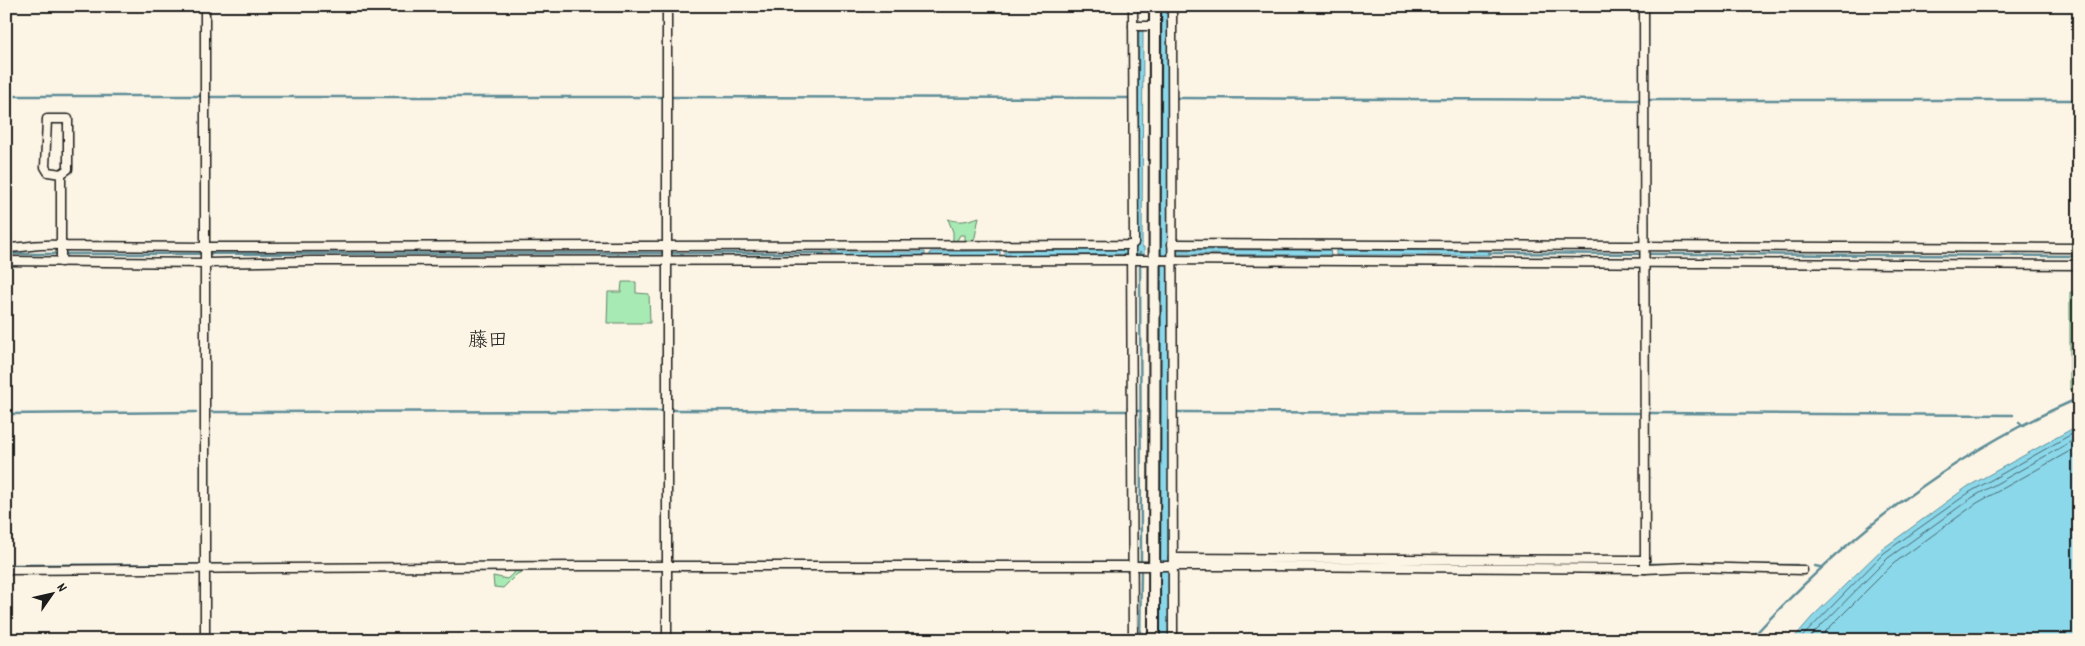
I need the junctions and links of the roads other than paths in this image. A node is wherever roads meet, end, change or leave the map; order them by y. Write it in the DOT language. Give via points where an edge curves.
graph roads {
  1 [pos="205,6"];
  2 [pos="667,6"];
  3 [pos="1133,6"];
  4 [pos="1154,6"];
  5 [pos="1172,6"];
  6 [pos="1644,6"];
  7 [pos="1142,26"];
  8 [pos="61,174"];
  9 [pos="6,248"];
  10 [pos="2079,248"];
  11 [pos="1333,252"];
  12 [pos="1493,253"];
  13 [pos="32,254"];
  14 [pos="61,254"];
  15 [pos="82,254"];
  16 [pos="104,254"];
  17 [pos="667,254"];
  18 [pos="1644,254"];
  19 [pos="205,255"];
  20 [pos="1134,255"];
  21 [pos="1167,256"];
  22 [pos="6,262"];
  23 [pos="2079,265"];
  24 [pos="1173,558"];
  25 [pos="1404,563"];
  26 [pos="1646,564"];
  27 [pos="666,565"];
  28 [pos="1149,565"];
  29 [pos="204,566"];
  30 [pos="6,570"];
  31 [pos="1803,570"];
  32 [pos="205,640"];
  33 [pos="667,640"];
  34 [pos="1133,640"];
  35 [pos="1154,640"];
  36 [pos="1173,640"];
  1 -- 19 [label="street"];
  2 -- 17 [label="street"];
  3 -- 7 [label="street"];
  4 -- 7 [label="street"];
  5 -- 21 [label="street"];
  6 -- 18 [label="street"];
  7 -- 20 [label="street"];
  7 -- 21 [label="street"];
  8 -- 8 [label="street" via="68,168 68,119 47,119 45,167 48,172"];
  8 -- 14 [label="street"];
  9 -- 13 [label="street"];
  10 -- 18 [label="street"];
  11 -- 12 [label="street"];
  11 -- 12 [label="street"];
  11 -- 21 [label="street"];
  11 -- 21 [label="street"];
  12 -- 18 [label="street"];
  12 -- 18 [label="street"];
  13 -- 14 [label="street"];
  13 -- 14 [label="street" via="45,244"];
  13 -- 22 [label="street"];
  14 -- 15 [label="street"];
  14 -- 15 [label="street"];
  15 -- 16 [label="street"];
  15 -- 16 [label="street"];
  16 -- 19 [label="street"];
  16 -- 19 [label="street"];
  17 -- 19 [label="street"];
  17 -- 19 [label="street"];
  17 -- 20 [label="street"];
  17 -- 20 [label="street"];
  17 -- 27 [label="street"];
  18 -- 23 [label="street"];
  18 -- 26 [label="street"];
  19 -- 29 [label="street"];
  20 -- 21 [label="street"];
  20 -- 28 [label="street" via="1132,411"];
  21 -- 24 [label="street"];
  21 -- 28 [label="street"];
  24 -- 25 [label="street"];
  24 -- 28 [label="street"];
  25 -- 26 [label="street"];
  25 -- 28 [label="street"];
  26 -- 31 [label="street"];
  27 -- 28 [label="street"];
  27 -- 29 [label="street"];
  27 -- 33 [label="street"];
  28 -- 34 [label="street"];
  28 -- 35 [label="street"];
  28 -- 36 [label="street"];
  29 -- 30 [label="street"];
  29 -- 32 [label="street"];
}
